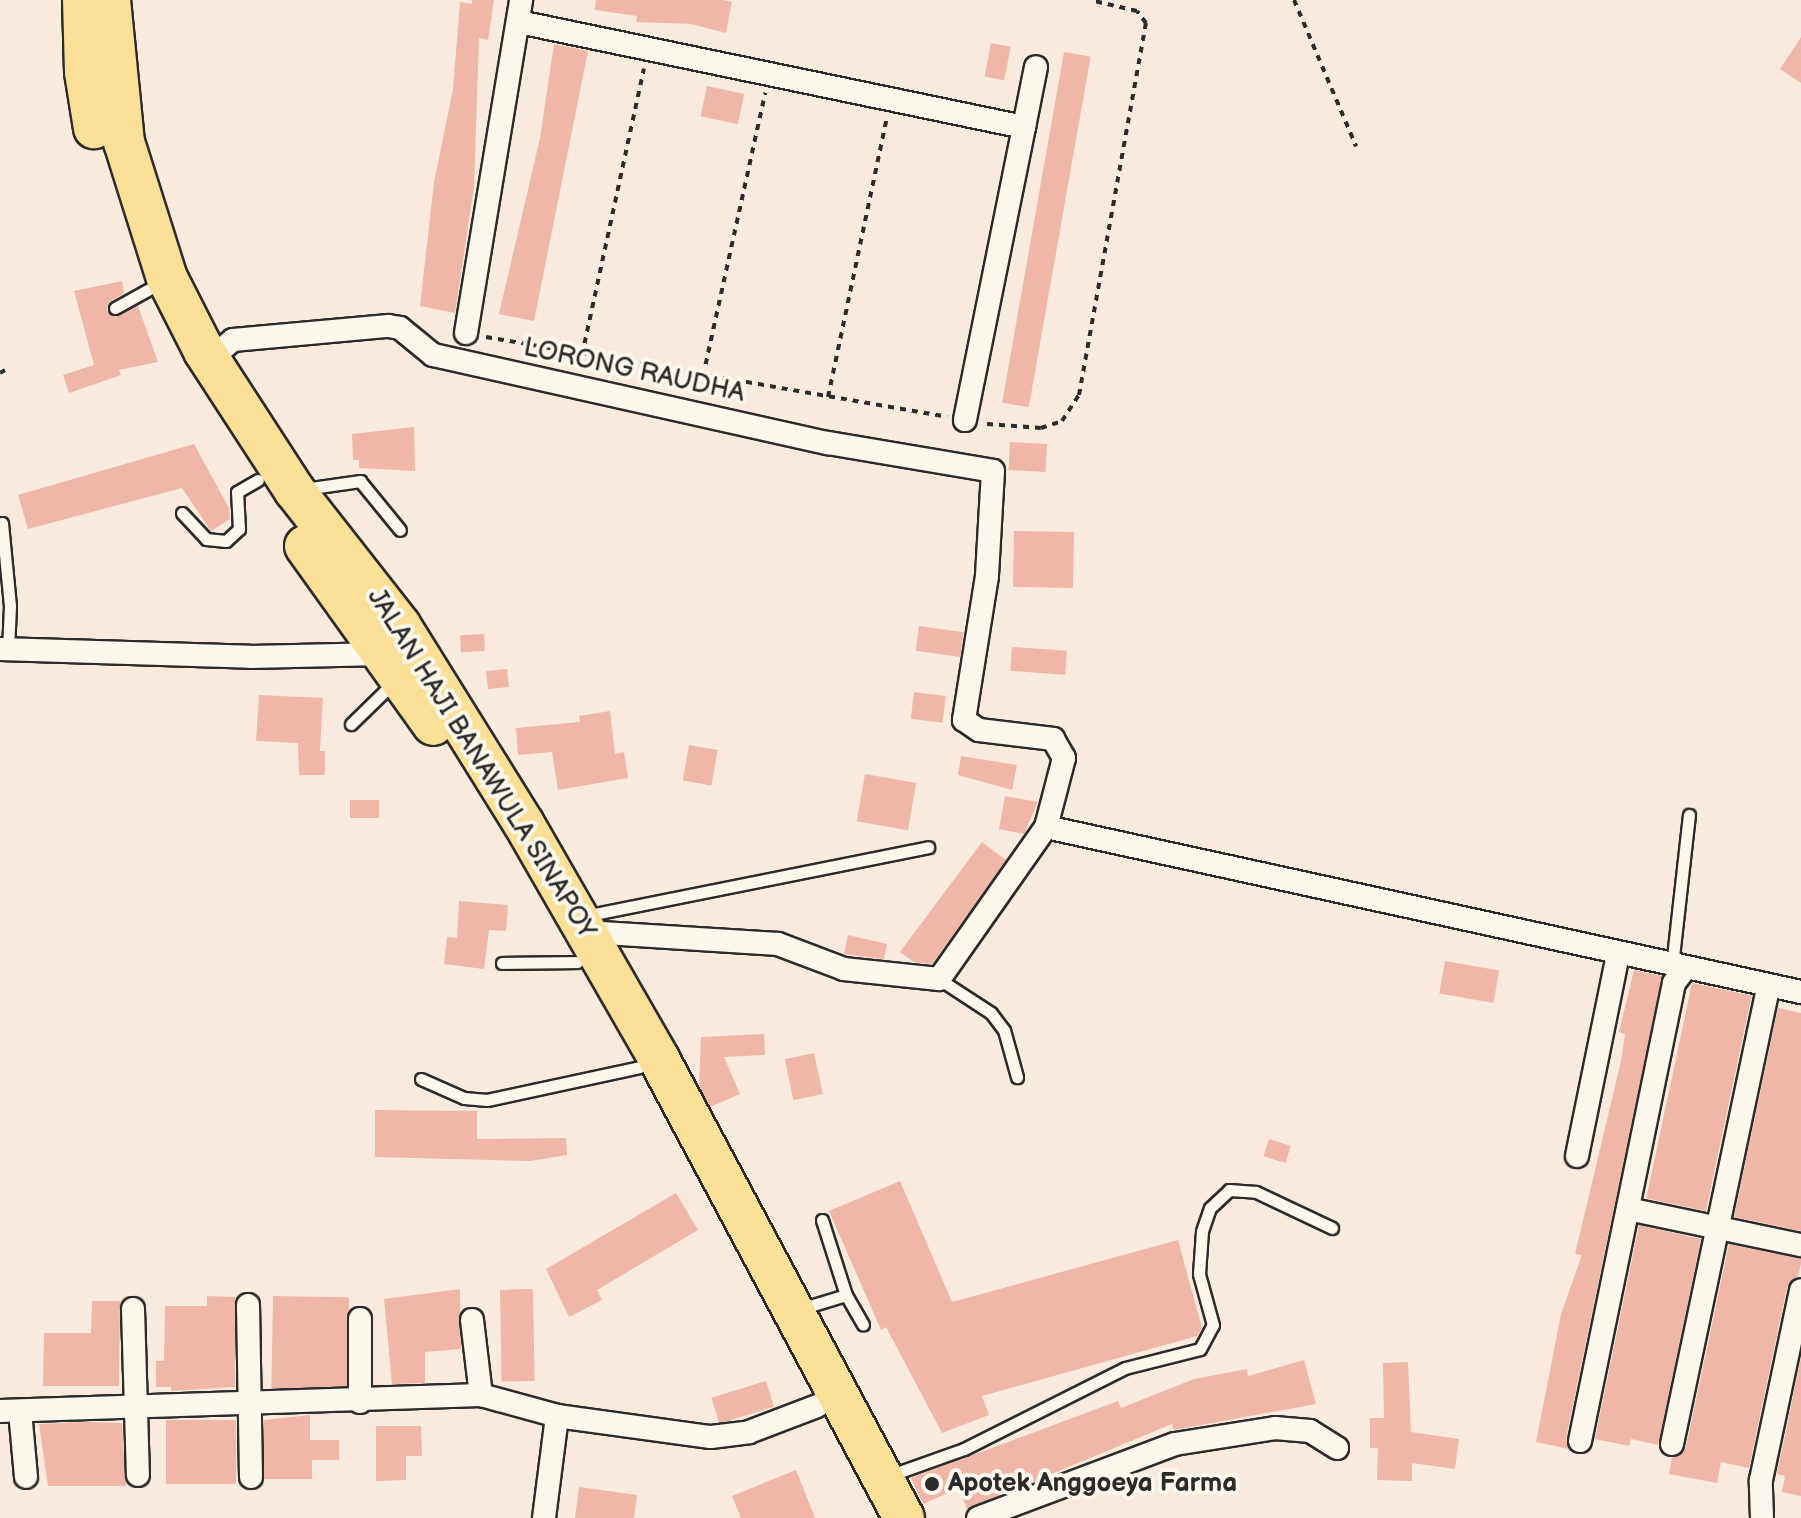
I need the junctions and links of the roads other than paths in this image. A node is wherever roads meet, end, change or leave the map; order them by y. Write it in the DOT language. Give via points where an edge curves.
graph roads {
  1 [pos="83,0"];
  2 [pos="110,0"];
  3 [pos="520,11"];
  4 [pos="1036,67"];
  5 [pos="1024,127"];
  6 [pos="466,333"];
  7 [pos="209,360"];
  8 [pos="965,420"];
  9 [pos="277,485"];
  10 [pos="182,513"];
  11 [pos="2,523"];
  12 [pos="400,530"];
  13 [pos="4,650"];
  14 [pos="391,666"];
  15 [pos="351,724"];
  16 [pos="1689,815"];
  17 [pos="1046,827"];
  18 [pos="928,847"];
  19 [pos="582,937"];
  20 [pos="1618,954"];
  21 [pos="502,963"];
  22 [pos="1678,968"];
  23 [pos="939,979"];
  24 [pos="1769,985"];
  25 [pos="1801,992"];
  26 [pos="639,1067"];
  27 [pos="1017,1077"];
  28 [pos="421,1079"];
  29 [pos="1577,1156"];
  30 [pos="1628,1209"];
  31 [pos="822,1220"];
  32 [pos="1332,1228"];
  33 [pos="1718,1228"];
  34 [pos="1801,1245"];
  35 [pos="1801,1290"];
  36 [pos="846,1295"];
  37 [pos="248,1305"];
  38 [pos="133,1309"];
  39 [pos="796,1311"];
  40 [pos="360,1319"];
  41 [pos="472,1320"];
  42 [pos="863,1325"];
  43 [pos="481,1395"];
  44 [pos="360,1402"];
  45 [pos="250,1406"];
  46 [pos="817,1406"];
  47 [pos="136,1408"];
  48 [pos="10,1411"];
  49 [pos="557,1416"];
  50 [pos="1580,1441"];
  51 [pos="1672,1444"];
  52 [pos="1337,1448"];
  53 [pos="138,1475"];
  54 [pos="26,1477"];
  55 [pos="251,1477"];
  56 [pos="883,1478"];
  57 [pos="544,1518"];
  58 [pos="874,1518"];
  59 [pos="904,1518"];
  60 [pos="978,1518"];
  61 [pos="1762,1518"];
  1 -- 9 [label="highway, JALAN HAJI BANAWULA SINAPOY" via="93,122 131,299 210,407"];
  2 -- 7 [label="highway, JALAN HAJI BANAWULA SINAPOY" via="124,142 167,278"];
  3 -- 5 [label="street" via="648,49"];
  3 -- 6 [label="street"];
  4 -- 5 [label="street"];
  5 -- 8 [label="street"];
  7 -- 9 [label="highway, JALAN HAJI BANAWULA SINAPOY"];
  7 -- 17 [label="street, LORONG RAUDHA" via="233,340 400,328 433,355 461,362 828,443 993,471 989,541 964,720 979,730 1037,735 1059,744 1064,758"];
  9 -- 10 [label="lane" via="237,492 239,529 226,541 206,539"];
  9 -- 12 [label="lane" via="360,481"];
  9 -- 14 [label="highway, JALAN HAJI BANAWULA SINAPOY"];
  9 -- 19 [label="highway, JALAN HAJI BANAWULA SINAPOY" via="400,625"];
  11 -- 13 [label="lane" via="10,606"];
  13 -- 14 [label="street"];
  14 -- 15 [label="lane"];
  14 -- 19 [label="highway, JALAN HAJI BANAWULA SINAPOY"];
  16 -- 22 [label="lane"];
  17 -- 20 [label="street"];
  17 -- 23 [label="street"];
  18 -- 19 [label="lane"];
  19 -- 21 [label="lane"];
  19 -- 23 [label="street" via="764,942 797,948 844,969"];
  19 -- 26 [label="highway, JALAN HAJI BANAWULA SINAPOY"];
  19 -- 39 [label="highway, JALAN HAJI BANAWULA SINAPOY"];
  20 -- 22 [label="street"];
  20 -- 29 [label="street"];
  22 -- 24 [label="street"];
  22 -- 30 [label="street"];
  23 -- 27 [label="lane" via="991,1013 1004,1030"];
  24 -- 25 [label="street"];
  24 -- 33 [label="street"];
  26 -- 28 [label="lane" via="487,1100 464,1098"];
  26 -- 46 [label="highway, JALAN HAJI BANAWULA SINAPOY"];
  30 -- 33 [label="street"];
  30 -- 50 [label="street"];
  31 -- 36 [label="lane"];
  32 -- 56 [label="lane" via="1256,1192 1229,1190 1210,1208 1202,1231 1199,1274 1213,1325 1200,1349 1125,1368 964,1449"];
  33 -- 34 [label="street"];
  33 -- 51 [label="street"];
  35 -- 61 [label="street" via="1761,1480"];
  36 -- 39 [label="lane"];
  36 -- 42 [label="lane"];
  37 -- 45 [label="street"];
  38 -- 47 [label="street"];
  39 -- 56 [label="highway, JALAN HAJI BANAWULA SINAPOY"];
  40 -- 44 [label="street"];
  41 -- 43 [label="street"];
  43 -- 44 [label="street"];
  43 -- 49 [label="street"];
  44 -- 45 [label="street"];
  45 -- 47 [label="street"];
  45 -- 55 [label="street"];
  46 -- 49 [label="street" via="749,1432 711,1437"];
  46 -- 58 [label="highway, JALAN HAJI BANAWULA SINAPOY"];
  47 -- 48 [label="street"];
  47 -- 53 [label="street"];
  48 -- 54 [label="street"];
  49 -- 57 [label="street"];
  52 -- 60 [label="street" via="1310,1431 1275,1428 1175,1444"];
  56 -- 59 [label="highway, JALAN HAJI BANAWULA SINAPOY"];
}
